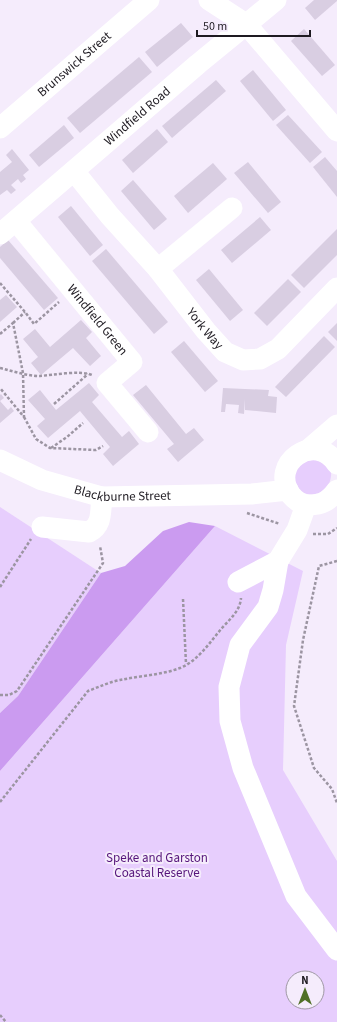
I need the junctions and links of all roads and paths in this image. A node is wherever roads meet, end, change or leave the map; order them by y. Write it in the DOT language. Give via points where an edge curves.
graph roads {
  1 [pos="149,0"];
  2 [pos="210,0"];
  3 [pos="276,0"];
  4 [pos="246,24"];
  5 [pos="334,120"];
  6 [pos="0,128"];
  7 [pos="74,171"];
  8 [pos="232,208"];
  9 [pos="16,221"];
  10 [pos="0,234"];
  11 [pos="158,269"];
  12 [pos="0,283"];
  13 [pos="337,288"];
  14 [pos="73,290"];
  15 [pos="25,312"];
  16 [pos="13,323"];
  17 [pos="0,334"];
  18 [pos="0,368"];
  19 [pos="23,374"];
  20 [pos="88,374"];
  21 [pos="107,382"];
  22 [pos="0,388"];
  23 [pos="54,404"];
  24 [pos="24,418"];
  25 [pos="83,422"];
  26 [pos="337,425"];
  27 [pos="148,432"];
  28 [pos="103,446"];
  29 [pos="50,448"];
  30 [pos="308,450"];
  31 [pos="0,460"];
  32 [pos="337,464"];
  33 [pos="286,482"];
  34 [pos="102,497"];
  35 [pos="335,497"];
  36 [pos="306,505"];
  37 [pos="240,513"];
  38 [pos="42,527"];
  39 [pos="96,527"];
  40 [pos="337,528"];
  41 [pos="298,530"];
  42 [pos="278,561"];
  43 [pos="337,561"];
  44 [pos="0,587"];
  45 [pos="240,589"];
  46 [pos="183,599"];
  47 [pos="186,664"];
  48 [pos="0,695"];
  49 [pos="0,802"];
  50 [pos="337,803"];
  51 [pos="337,950"];
  52 [pos="0,1015"];
  53 [pos="6,1022"];
  1 -- 6 [label="street, Brunswick Street"];
  2 -- 4 [label="street"];
  3 -- 4 [label="street, Windfield Road"];
  4 -- 5 [label="street"];
  4 -- 7 [label="street, Windfield Road"];
  7 -- 9 [label="street, Windfield Road"];
  7 -- 11 [label="street, York Way"];
  8 -- 11 [label="street"];
  9 -- 10 [label="street, Windfield Road"];
  9 -- 14 [label="street, Windfield Green"];
  11 -- 13 [label="street, York Way" via="206,332 226,352 242,360 260,359 278,349"];
  12 -- 15 [label="path"];
  14 -- 15 [label="path" via="34,324"];
  14 -- 21 [label="street, Windfield Green" via="132,362"];
  15 -- 16 [label="path"];
  16 -- 17 [label="path"];
  16 -- 19 [label="path"];
  18 -- 19 [label="path"];
  19 -- 20 [label="path"];
  19 -- 24 [label="path"];
  20 -- 21 [label="path"];
  20 -- 23 [label="path"];
  21 -- 27 [label="street"];
  22 -- 24 [label="path"];
  24 -- 29 [label="path" via="36,439"];
  25 -- 29 [label="path"];
  26 -- 30 [label="street"];
  28 -- 29 [label="path" via="96,450"];
  30 -- 32 [label="street" via="327,453"];
  30 -- 33 [label="street" via="290,460"];
  31 -- 34 [label="street, Blackburne Street" via="42,480"];
  33 -- 34 [label="street, Blackburne Street" via="252,494"];
  33 -- 36 [label="street" via="297,501"];
  34 -- 39 [label="street" via="100,521"];
  35 -- 36 [label="street" via="320,505"];
  36 -- 41 [label="street"];
  37 -- 41 [label="path" via="248,513"];
  38 -- 39 [label="street" via="89,532"];
  38 -- 44 [label="path" via="33,536"];
  39 -- 48 [label="path" via="103,563 17,691 9,695"];
  40 -- 41 [label="path" via="328,534 308,535"];
  41 -- 42 [label="street"];
  42 -- 45 [label="street"];
  42 -- 51 [label="street" via="268,607 240,645 229,687 230,721 243,768 296,896"];
  43 -- 50 [label="path" via="319,566 303,640 294,706 314,768 332,789"];
  45 -- 47 [label="path" via="241,603 237,612 201,653"];
  46 -- 47 [label="path"];
  47 -- 49 [label="path" via="180,668 119,680 88,691"];
  52 -- 53 [label="path"];
}
